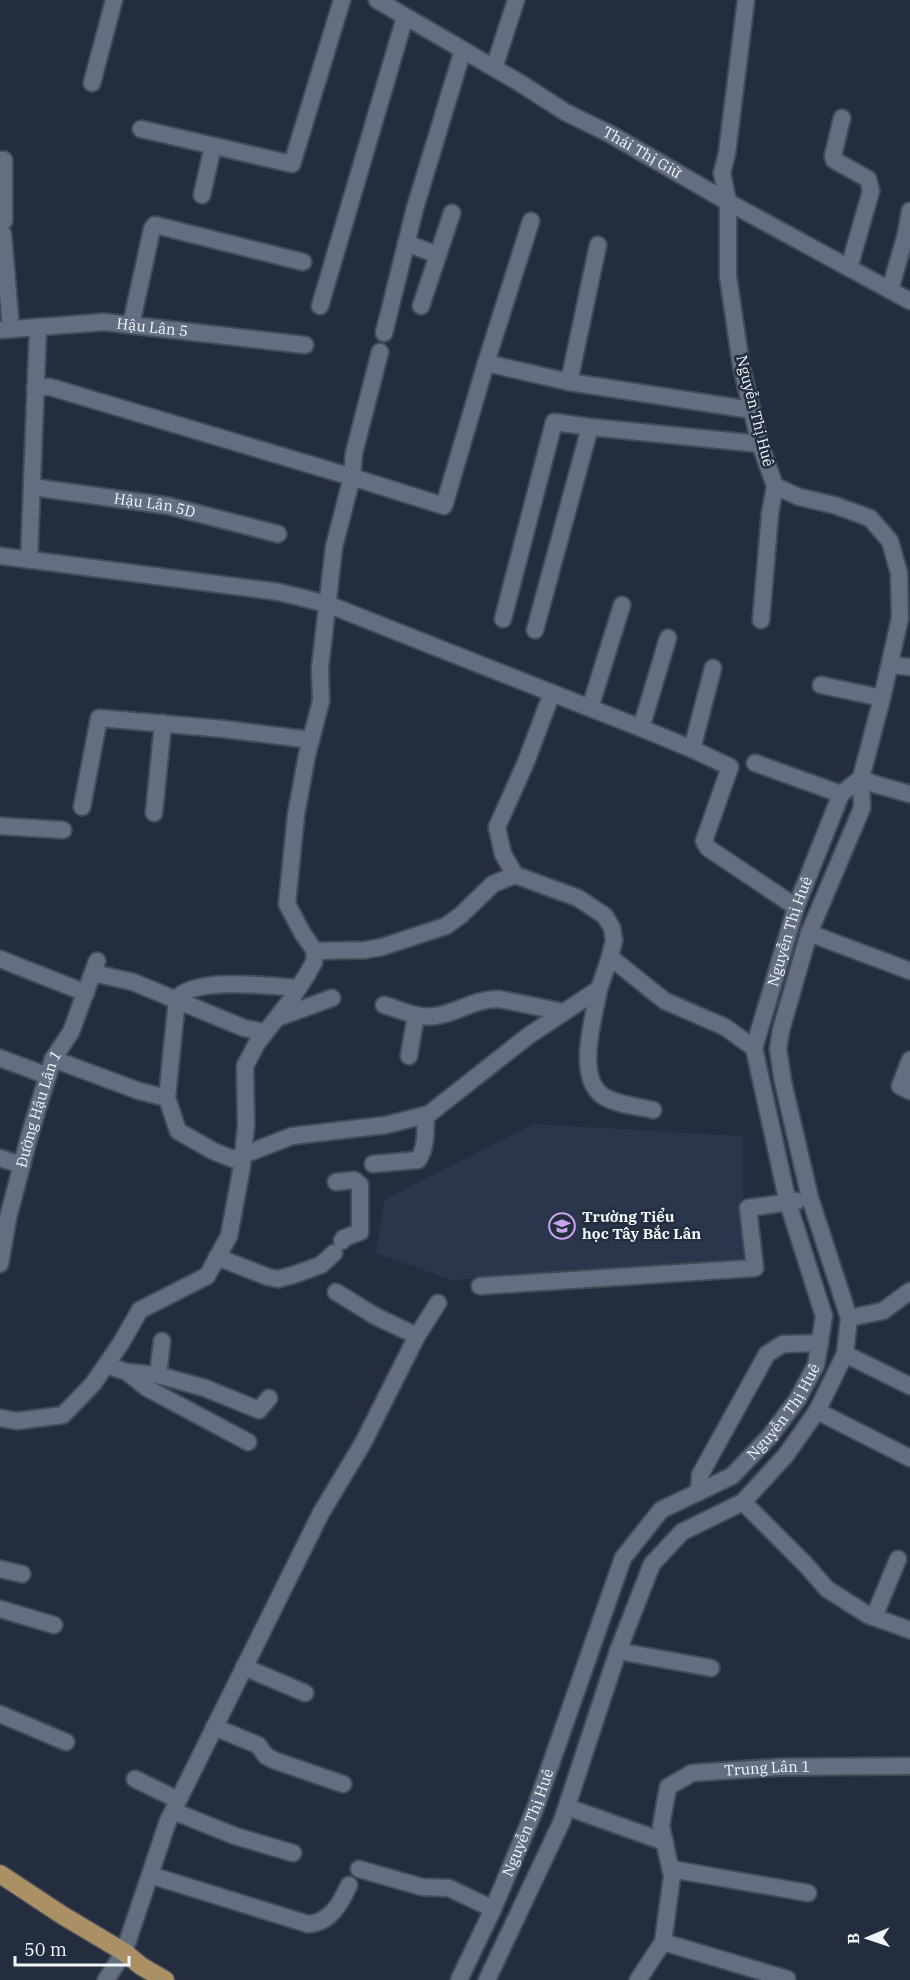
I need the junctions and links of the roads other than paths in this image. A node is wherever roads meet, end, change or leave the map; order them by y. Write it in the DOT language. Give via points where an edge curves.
graph roads {
  1 [pos="114,0"];
  2 [pos="342,0"];
  3 [pos="377,0"];
  4 [pos="516,0"];
  5 [pos="746,0"];
  6 [pos="402,10"];
  7 [pos="463,50"];
  8 [pos="494,68"];
  9 [pos="92,83"];
  10 [pos="842,118"];
  11 [pos="141,129"];
  12 [pos="213,146"];
  13 [pos="0,160"];
  14 [pos="202,195"];
  15 [pos="728,202"];
  16 [pos="910,211"];
  17 [pos="452,213"];
  18 [pos="531,221"];
  19 [pos="406,243"];
  20 [pos="598,245"];
  21 [pos="438,255"];
  22 [pos="303,262"];
  23 [pos="849,268"];
  24 [pos="890,290"];
  25 [pos="910,301"];
  26 [pos="320,306"];
  27 [pos="421,306"];
  28 [pos="131,325"];
  29 [pos="38,327"];
  30 [pos="6,329"];
  31 [pos="384,333"];
  32 [pos="305,345"];
  33 [pos="380,352"];
  34 [pos="486,363"];
  35 [pos="569,382"];
  36 [pos="35,387"];
  37 [pos="752,410"];
  38 [pos="590,427"];
  39 [pos="760,444"];
  40 [pos="352,477"];
  41 [pos="776,486"];
  42 [pos="32,487"];
  43 [pos="278,534"];
  44 [pos="0,556"];
  45 [pos="29,560"];
  46 [pos="327,604"];
  47 [pos="622,605"];
  48 [pos="503,619"];
  49 [pos="761,620"];
  50 [pos="535,630"];
  51 [pos="668,638"];
  52 [pos="890,664"];
  53 [pos="910,667"];
  54 [pos="713,668"];
  55 [pos="821,685"];
  56 [pos="552,693"];
  57 [pos="882,698"];
  58 [pos="590,708"];
  59 [pos="163,723"];
  60 [pos="641,728"];
  61 [pos="311,740"];
  62 [pos="692,749"];
  63 [pos="755,763"];
  64 [pos="861,778"];
  65 [pos="841,794"];
  66 [pos="910,794"];
  67 [pos="82,807"];
  68 [pos="154,813"];
  69 [pos="0,826"];
  70 [pos="63,830"];
  71 [pos="515,875"];
  72 [pos="796,907"];
  73 [pos="809,933"];
  74 [pos="315,951"];
  75 [pos="610,957"];
  76 [pos="0,958"];
  77 [pos="910,971"];
  78 [pos="298,988"];
  79 [pos="599,989"];
  80 [pos="86,993"];
  81 [pos="332,998"];
  82 [pos="177,999"];
  83 [pos="384,1005"];
  84 [pos="564,1012"];
  85 [pos="416,1015"];
  86 [pos="276,1018"];
  87 [pos="264,1032"];
  88 [pos="754,1048"];
  89 [pos="409,1056"];
  90 [pos="0,1058"];
  91 [pos="53,1059"];
  92 [pos="910,1060"];
  93 [pos="48,1076"];
  94 [pos="910,1091"];
  95 [pos="166,1098"];
  96 [pos="653,1110"];
  97 [pos="426,1115"];
  98 [pos="243,1155"];
  99 [pos="0,1158"];
  100 [pos="373,1164"];
  101 [pos="22,1165"];
  102 [pos="336,1182"];
  103 [pos="810,1198"];
  104 [pos="788,1203"];
  105 [pos="2,1235"];
  106 [pos="217,1257"];
  107 [pos="0,1264"];
  108 [pos="480,1286"];
  109 [pos="910,1291"];
  110 [pos="336,1292"];
  111 [pos="438,1303"];
  112 [pos="849,1318"];
  113 [pos="417,1336"];
  114 [pos="162,1341"];
  115 [pos="820,1343"];
  116 [pos="845,1354"];
  117 [pos="106,1365"];
  118 [pos="127,1372"];
  119 [pos="158,1375"];
  120 [pos="910,1386"];
  121 [pos="269,1398"];
  122 [pos="817,1411"];
  123 [pos="0,1418"];
  124 [pos="248,1442"];
  125 [pos="910,1458"];
  126 [pos="699,1492"];
  127 [pos="743,1502"];
  128 [pos="898,1559"];
  129 [pos="0,1569"];
  130 [pos="22,1574"];
  131 [pos="0,1608"];
  132 [pos="874,1617"];
  133 [pos="54,1625"];
  134 [pos="910,1630"];
  135 [pos="618,1651"];
  136 [pos="244,1668"];
  137 [pos="711,1668"];
  138 [pos="305,1693"];
  139 [pos="0,1714"];
  140 [pos="214,1727"];
  141 [pos="66,1742"];
  142 [pos="910,1766"];
  143 [pos="135,1779"];
  144 [pos="343,1784"];
  145 [pos="175,1806"];
  146 [pos="567,1807"];
  147 [pos="663,1834"];
  148 [pos="293,1853"];
  149 [pos="359,1869"];
  150 [pos="670,1869"];
  151 [pos="0,1874"];
  152 [pos="150,1875"];
  153 [pos="349,1885"];
  154 [pos="808,1893"];
  155 [pos="493,1909"];
  156 [pos="663,1942"];
  157 [pos="124,1952"];
  158 [pos="787,1979"];
  159 [pos="106,1980"];
  160 [pos="165,1980"];
  161 [pos="459,1980"];
  162 [pos="487,1980"];
  163 [pos="638,1980"];
  1 -- 9 [label="street"];
  2 -- 12 [label="street" via="292,164"];
  3 -- 6 [label="street, Thái Thị Giữ"];
  4 -- 8 [label="street"];
  5 -- 15 [label="street, Nguyễn Thị Huê" via="722,173"];
  6 -- 7 [label="street, Thái Thị Giữ"];
  6 -- 26 [label="street"];
  7 -- 8 [label="street, Thái Thị Giữ"];
  7 -- 19 [label="street"];
  8 -- 15 [label="street, Thái Thị Giữ"];
  10 -- 23 [label="street" via="834,160 868,179 871,185"];
  11 -- 12 [label="street"];
  12 -- 14 [label="street"];
  13 -- 30 [label="street" via="4,160"];
  15 -- 23 [label="street, Thái Thị Giữ"];
  15 -- 37 [label="street, Nguyễn Thị Huê" via="729,276 741,364"];
  16 -- 24 [label="street"];
  17 -- 21 [label="street"];
  18 -- 34 [label="street"];
  19 -- 21 [label="street"];
  19 -- 31 [label="street"];
  20 -- 35 [label="street"];
  21 -- 27 [label="street"];
  22 -- 28 [label="street" via="155,225"];
  23 -- 24 [label="street, Thái Thị Giữ"];
  24 -- 25 [label="street, Thái Thị Giữ"];
  28 -- 29 [label="street, Hậu Lân 5" via="104,322"];
  28 -- 32 [label="street, Hậu Lân 5"];
  29 -- 30 [label="street, Hậu Lân 5"];
  29 -- 36 [label="street"];
  33 -- 40 [label="street" via="354,453"];
  34 -- 35 [label="street"];
  34 -- 40 [label="street" via="444,506"];
  35 -- 37 [label="street"];
  36 -- 40 [label="street" via="50,387"];
  36 -- 42 [label="street"];
  37 -- 39 [label="street, Nguyễn Thị Huê"];
  38 -- 39 [label="street"];
  38 -- 48 [label="street" via="554,422"];
  38 -- 50 [label="street"];
  39 -- 41 [label="street, Nguyễn Thị Huê"];
  40 -- 46 [label="street" via="334,547"];
  41 -- 49 [label="street"];
  41 -- 52 [label="street, Nguyễn Thị Huê" via="870,519 890,541 899,573 900,618"];
  42 -- 43 [label="street, Hậu Lân 5D" via="169,506"];
  42 -- 45 [label="street"];
  44 -- 45 [label="street"];
  45 -- 46 [label="street" via="279,592"];
  46 -- 56 [label="street"];
  46 -- 61 [label="street" via="320,668 321,701"];
  47 -- 58 [label="street"];
  51 -- 60 [label="street"];
  52 -- 53 [label="street"];
  52 -- 57 [label="street, Nguyễn Thị Huê"];
  54 -- 62 [label="street"];
  55 -- 57 [label="street"];
  56 -- 58 [label="street"];
  56 -- 71 [label="street" via="497,827 503,854"];
  57 -- 64 [label="street, Nguyễn Thị Huê"];
  58 -- 60 [label="street"];
  59 -- 61 [label="street"];
  59 -- 67 [label="street" via="99,718"];
  59 -- 68 [label="street"];
  60 -- 62 [label="street"];
  61 -- 74 [label="street" via="287,904"];
  62 -- 72 [label="street" via="730,767 704,842"];
  63 -- 65 [label="street"];
  64 -- 65 [label="street, Nguyễn Thị Huê"];
  64 -- 66 [label="street"];
  64 -- 73 [label="street, Nguyễn Thị Huê" via="862,808"];
  65 -- 72 [label="street, Nguyễn Thị Huê"];
  69 -- 70 [label="street"];
  71 -- 74 [label="street" via="493,884 446,926 374,949"];
  71 -- 75 [label="street" via="578,898 605,916 614,940"];
  72 -- 88 [label="street, Nguyễn Thị Huê"];
  73 -- 77 [label="street"];
  73 -- 103 [label="street, Nguyễn Thị Huê" via="778,1049"];
  74 -- 78 [label="street" via="314,962"];
  75 -- 79 [label="street"];
  75 -- 88 [label="street" via="665,1001 725,1027"];
  76 -- 80 [label="street"];
  78 -- 82 [label="street" via="228,984 182,992"];
  78 -- 86 [label="street"];
  79 -- 84 [label="street"];
  79 -- 96 [label="street" via="588,1074 602,1095"];
  80 -- 82 [label="street, Đường Hậu Lân 1" via="95,967"];
  80 -- 91 [label="street, Đường Hậu Lân 1" via="71,1032"];
  81 -- 86 [label="street"];
  82 -- 87 [label="street" via="244,1028"];
  82 -- 95 [label="street"];
  83 -- 85 [label="street"];
  84 -- 85 [label="street" via="488,999 432,1017"];
  84 -- 97 [label="street"];
  85 -- 89 [label="street"];
  86 -- 87 [label="street"];
  87 -- 98 [label="street" via="245,1066"];
  88 -- 104 [label="street, Nguyễn Thị Huê"];
  90 -- 93 [label="street"];
  91 -- 93 [label="street, Đường Hậu Lân 1"];
  91 -- 95 [label="street"];
  92 -- 94 [label="street" via="900,1086"];
  93 -- 101 [label="street, Đường Hậu Lân 1"];
  95 -- 98 [label="street" via="178,1131 227,1158"];
  97 -- 98 [label="street" via="386,1125 292,1136"];
  97 -- 100 [label="street" via="425,1138 418,1160"];
  98 -- 106 [label="street" via="229,1236"];
  99 -- 101 [label="street"];
  101 -- 105 [label="street, Đường Hậu Lân 1"];
  102 -- 106 [label="street" via="354,1180 360,1185 360,1232 344,1238 321,1265 278,1279"];
  103 -- 104 [label="street"];
  103 -- 112 [label="street, Nguyễn Thị Huê"];
  104 -- 108 [label="street" via="748,1208 755,1268"];
  104 -- 115 [label="street, Nguyễn Thị Huê" via="824,1316"];
  105 -- 107 [label="street, Đường Hậu Lân 1"];
  106 -- 117 [label="street" via="207,1276 140,1310"];
  109 -- 112 [label="street" via="882,1311"];
  110 -- 113 [label="street"];
  111 -- 113 [label="street"];
  112 -- 116 [label="street, Nguyễn Thị Huê"];
  113 -- 136 [label="street" via="363,1443 321,1513"];
  114 -- 119 [label="street"];
  115 -- 126 [label="street, Nguyễn Thị Huê" via="816,1365 797,1400 770,1436 732,1476"];
  115 -- 126 [label="street" via="783,1344 767,1353 700,1475"];
  116 -- 120 [label="street"];
  116 -- 122 [label="street, Nguyễn Thị Huê"];
  117 -- 118 [label="street"];
  117 -- 123 [label="street" via="63,1415 16,1421"];
  118 -- 119 [label="street"];
  118 -- 124 [label="street" via="147,1388"];
  119 -- 121 [label="street" via="205,1388 259,1410"];
  122 -- 125 [label="street"];
  122 -- 127 [label="street, Nguyễn Thị Huê" via="786,1455"];
  126 -- 155 [label="street, Nguyễn Thị Huê" via="661,1510 623,1558 535,1809"];
  127 -- 132 [label="street" via="827,1590"];
  127 -- 135 [label="street, Nguyễn Thị Huê" via="682,1532 652,1564"];
  128 -- 132 [label="street"];
  129 -- 130 [label="street"];
  131 -- 133 [label="street"];
  132 -- 134 [label="street"];
  135 -- 137 [label="street"];
  135 -- 146 [label="street, Nguyễn Thị Huê"];
  136 -- 138 [label="street"];
  136 -- 140 [label="street"];
  139 -- 141 [label="street"];
  140 -- 144 [label="street" via="258,1745 276,1761"];
  140 -- 145 [label="street"];
  142 -- 147 [label="street, Trung Lân 1" via="781,1767 692,1773 668,1787"];
  143 -- 145 [label="street"];
  145 -- 148 [label="street" via="235,1836"];
  145 -- 152 [label="street"];
  146 -- 147 [label="street"];
  146 -- 162 [label="street, Nguyễn Thị Huê"];
  147 -- 150 [label="street"];
  149 -- 155 [label="street" via="422,1887 449,1888"];
  150 -- 154 [label="street"];
  150 -- 156 [label="street"];
  151 -- 157 [label="main road"];
  152 -- 153 [label="street" via="308,1924 320,1922 336,1909"];
  152 -- 157 [label="street"];
  155 -- 161 [label="street, Nguyễn Thị Huê"];
  156 -- 158 [label="street"];
  156 -- 163 [label="street"];
  157 -- 159 [label="street"];
  157 -- 160 [label="main road"];
}
